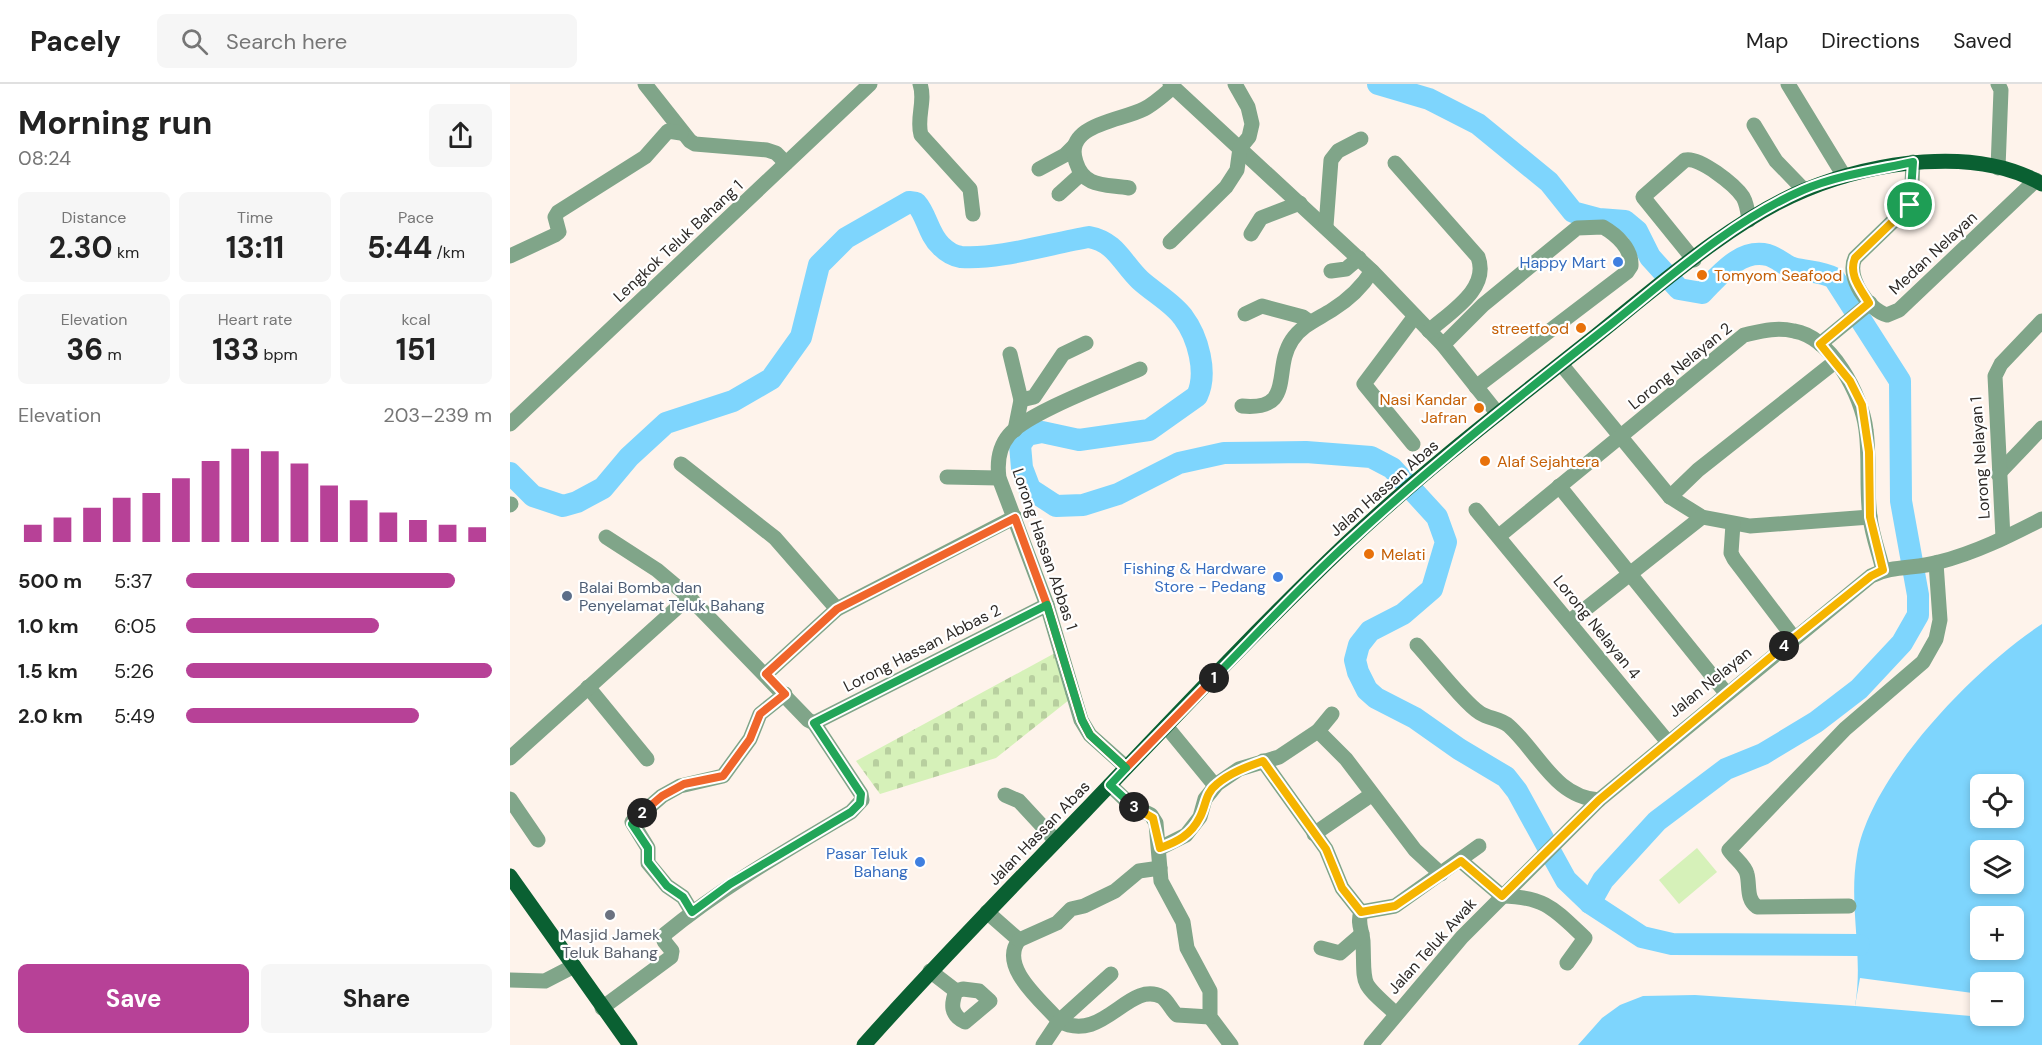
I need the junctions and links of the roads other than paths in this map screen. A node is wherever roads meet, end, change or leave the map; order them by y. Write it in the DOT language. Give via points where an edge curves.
graph roads {
  1 [pos="645,84"];
  2 [pos="870,84"];
  3 [pos="920,84"];
  4 [pos="1235,84"];
  5 [pos="1998,84"];
  6 [pos="1171,85"];
  7 [pos="1797,88"];
  8 [pos="1754,125"];
  9 [pos="681,133"];
  10 [pos="1361,139"];
  11 [pos="1074,146"];
  12 [pos="1240,148"];
  13 [pos="1913,162"];
  14 [pos="786,163"];
  15 [pos="1395,163"];
  16 [pos="1998,168"];
  17 [pos="1039,169"];
  18 [pos="1080,175"];
  19 [pos="1844,176"];
  20 [pos="2039,182"];
  21 [pos="1129,188"];
  22 [pos="1804,190"];
  23 [pos="1059,194"];
  24 [pos="1300,203"];
  25 [pos="973,214"];
  26 [pos="1749,220"];
  27 [pos="1326,226"];
  28 [pos="1251,234"];
  29 [pos="1170,242"];
  30 [pos="510,256"];
  31 [pos="1359,258"];
  32 [pos="1694,260"];
  33 [pos="1331,271"];
  34 [pos="1372,271"];
  35 [pos="1861,310"];
  36 [pos="1245,314"];
  37 [pos="1415,316"];
  38 [pos="2042,321"];
  39 [pos="1310,322"];
  40 [pos="1430,331"];
  41 [pos="1086,343"];
  42 [pos="1820,344"];
  43 [pos="1443,345"];
  44 [pos="1010,354"];
  45 [pos="1836,361"];
  46 [pos="1561,364"];
  47 [pos="1140,369"];
  48 [pos="1476,387"];
  49 [pos="1021,400"];
  50 [pos="1242,406"];
  51 [pos="1498,414"];
  52 [pos="510,424"];
  53 [pos="2042,428"];
  54 [pos="1015,430"];
  55 [pos="1621,436"];
  56 [pos="1413,444"];
  57 [pos="681,464"];
  58 [pos="1998,474"];
  59 [pos="947,477"];
  60 [pos="999,478"];
  61 [pos="1559,486"];
  62 [pos="1670,497"];
  63 [pos="1476,510"];
  64 [pos="1870,517"];
  65 [pos="1015,518"];
  66 [pos="1702,518"];
  67 [pos="2042,519"];
  68 [pos="1733,524"];
  69 [pos="1499,536"];
  70 [pos="606,537"];
  71 [pos="2003,538"];
  72 [pos="1930,564"];
  73 [pos="1890,569"];
  74 [pos="1630,573"];
  75 [pos="689,597"];
  76 [pos="1047,605"];
  77 [pos="837,609"];
  78 [pos="1569,622"];
  79 [pos="1794,638"];
  80 [pos="1417,645"];
  81 [pos="766,674"];
  82 [pos="588,687"];
  83 [pos="1726,693"];
  84 [pos="785,694"];
  85 [pos="1332,714"];
  86 [pos="814,723"];
  87 [pos="1166,726"];
  88 [pos="1318,731"];
  89 [pos="1667,741"];
  90 [pos="510,758"];
  91 [pos="647,759"];
  92 [pos="1263,761"];
  93 [pos="1126,768"];
  94 [pos="1217,784"];
  95 [pos="1110,785"];
  96 [pos="1005,795"];
  97 [pos="1371,795"];
  98 [pos="510,800"];
  99 [pos="1599,800"];
  100 [pos="1305,830"];
  101 [pos="538,840"];
  102 [pos="1056,841"];
  103 [pos="1479,846"];
  104 [pos="1160,848"];
  105 [pos="1461,861"];
  106 [pos="1160,868"];
  107 [pos="1524,873"];
  108 [pos="1441,874"];
  109 [pos="510,876"];
  110 [pos="1502,896"];
  111 [pos="1849,906"];
  112 [pos="692,912"];
  113 [pos="987,912"];
  114 [pos="1361,912"];
  115 [pos="1362,934"];
  116 [pos="1019,940"];
  117 [pos="1321,948"];
  118 [pos="1567,963"];
  119 [pos="574,966"];
  120 [pos="930,971"];
  121 [pos="1111,974"];
  122 [pos="510,980"];
  123 [pos="956,991"];
  124 [pos="602,1008"];
  125 [pos="1396,1014"];
  126 [pos="1210,1017"];
  127 [pos="1059,1021"];
  128 [pos="630,1045"];
  129 [pos="864,1045"];
  130 [pos="1043,1045"];
  131 [pos="1231,1045"];
  132 [pos="1371,1045"];
  1 -- 9 [label="street"];
  2 -- 14 [label="street, Lengkok Teluk Bahang 1"];
  3 -- 25 [label="street" via="921,135 970,189"];
  4 -- 12 [label="street" via="1252,120 1249,137"];
  5 -- 16 [label="street"];
  6 -- 11 [label="street" via="1144,109 1087,131"];
  6 -- 12 [label="street"];
  7 -- 19 [label="street"];
  8 -- 22 [label="street" via="1776,161"];
  9 -- 14 [label="street" via="695,144 773,151"];
  9 -- 30 [label="street" via="668,131 645,157 558,212 555,217 559,232 555,235"];
  10 -- 27 [label="street" via="1338,151 1331,160"];
  11 -- 17 [label="street"];
  11 -- 18 [label="street"];
  12 -- 24 [label="street"];
  12 -- 29 [label="street" via="1237,170 1226,187"];
  13 -- 16 [label="main road, Jalan Hassan Abas" via="1960,161"];
  13 -- 19 [label="main road, Jalan Hassan Abas"];
  13 -- 35 [label="street, Medan Nelayan" via="1911,204 1852,264"];
  14 -- 52 [label="street, Lengkok Teluk Bahang 1"];
  15 -- 40 [label="street" via="1474,252 1481,265 1473,291"];
  16 -- 20 [label="main road, Jalan Hassan Abas"];
  18 -- 21 [label="street" via="1088,181"];
  18 -- 23 [label="street"];
  19 -- 22 [label="main road, Jalan Hassan Abas"];
  20 -- 35 [label="street, Medan Nelayan" via="1899,310 1887,315"];
  22 -- 26 [label="main road, Jalan Hassan Abas"];
  24 -- 27 [label="street"];
  24 -- 28 [label="street" via="1261,218"];
  26 -- 32 [label="main road, Jalan Hassan Abas"];
  26 -- 32 [label="street" via="1745,200 1737,191 1701,161 1685,160 1643,197"];
  27 -- 31 [label="street"];
  31 -- 33 [label="street" via="1346,268"];
  31 -- 34 [label="street"];
  32 -- 46 [label="main road, Jalan Hassan Abas"];
  34 -- 37 [label="street"];
  34 -- 39 [label="street" via="1351,296"];
  35 -- 42 [label="street"];
  36 -- 39 [label="street" via="1262,306"];
  37 -- 40 [label="street"];
  37 -- 56 [label="street" via="1364,384"];
  38 -- 58 [label="street, Lorong Nelayan 1" via="2001,364 1995,376"];
  39 -- 50 [label="street" via="1290,344 1276,397 1262,406"];
  40 -- 43 [label="street"];
  41 -- 49 [label="street" via="1063,354 1034,398"];
  42 -- 45 [label="street, Lorong Nelayan 2"];
  42 -- 55 [label="street, Lorong Nelayan 2" via="1797,331 1770,328 1744,335"];
  43 -- 48 [label="street"];
  43 -- 48 [label="street" via="1483,305 1577,228 1603,227 1620,240 1631,257 1627,272"];
  44 -- 49 [label="street"];
  45 -- 62 [label="street" via="1698,470"];
  45 -- 64 [label="street, Lorong Nelayan 2" via="1850,381 1864,416"];
  46 -- 51 [label="main road, Jalan Hassan Abas"];
  46 -- 55 [label="street"];
  47 -- 54 [label="street, Lorong Hassan Abbas 1" via="1032,418"];
  48 -- 51 [label="street"];
  49 -- 54 [label="street"];
  51 -- 87 [label="main road, Jalan Hassan Abas" via="1346,544"];
  53 -- 58 [label="street"];
  54 -- 60 [label="street, Lorong Hassan Abbas 1" via="1000,453"];
  55 -- 61 [label="street, Lorong Nelayan 2"];
  55 -- 62 [label="street"];
  57 -- 77 [label="street" via="775,538"];
  58 -- 71 [label="street, Lorong Nelayan 1"];
  59 -- 60 [label="street"];
  60 -- 65 [label="street, Lorong Hassan Abbas 1"];
  61 -- 69 [label="street, Lorong Nelayan 2"];
  61 -- 74 [label="street"];
  62 -- 66 [label="street"];
  63 -- 69 [label="street, Lorong Nelayan 4"];
  64 -- 68 [label="street"];
  64 -- 73 [label="street, Lorong Nelayan 2"];
  65 -- 76 [label="street, Lorong Hassan Abbas 1"];
  65 -- 77 [label="street"];
  66 -- 68 [label="street"];
  66 -- 74 [label="street"];
  67 -- 71 [label="street, Jalan Nelayan"];
  68 -- 79 [label="street" via="1734,560"];
  69 -- 78 [label="street, Lorong Nelayan 4"];
  70 -- 75 [label="street" via="657,570"];
  71 -- 72 [label="street, Jalan Nelayan"];
  72 -- 73 [label="street, Jalan Nelayan"];
  72 -- 111 [label="street" via="1940,620 1936,639 1923,662 1845,729 1729,850 1747,872 1749,895 1755,906"];
  73 -- 79 [label="street, Jalan Nelayan" via="1871,576"];
  74 -- 78 [label="street"];
  74 -- 83 [label="street"];
  75 -- 81 [label="street"];
  75 -- 82 [label="street"];
  76 -- 86 [label="street, Lorong Hassan Abbas 2"];
  76 -- 93 [label="street, Lorong Hassan Abbas 1" via="1082,720 1090,735"];
  77 -- 81 [label="street"];
  78 -- 89 [label="street, Lorong Nelayan 4"];
  79 -- 83 [label="street, Jalan Nelayan"];
  80 -- 99 [label="street" via="1475,709 1514,731 1559,784 1571,794"];
  81 -- 84 [label="street"];
  82 -- 90 [label="street"];
  82 -- 91 [label="street"];
  83 -- 89 [label="street, Jalan Nelayan"];
  84 -- 86 [label="street"];
  84 -- 112 [label="street" via="760,714 750,739 723,776 680,786 633,821 648,848 648,862 667,886 683,897"];
  85 -- 88 [label="street"];
  86 -- 112 [label="street" via="861,794 860,803"];
  87 -- 93 [label="main road, Jalan Hassan Abas"];
  87 -- 94 [label="street"];
  88 -- 92 [label="street" via="1279,757"];
  88 -- 97 [label="street" via="1346,759"];
  89 -- 99 [label="street, Jalan Nelayan"];
  92 -- 94 [label="street" via="1239,769"];
  92 -- 100 [label="street"];
  93 -- 95 [label="main road, Jalan Hassan Abas"];
  94 -- 104 [label="street" via="1186,835"];
  95 -- 102 [label="main road, Jalan Hassan Abas"];
  95 -- 104 [label="street" via="1131,805 1153,818"];
  96 -- 102 [label="street" via="1019,801"];
  97 -- 100 [label="street"];
  97 -- 108 [label="street" via="1378,798 1415,850"];
  98 -- 101 [label="street"];
  99 -- 107 [label="street, Jalan Nelayan"];
  100 -- 114 [label="street" via="1326,849 1342,888"];
  102 -- 113 [label="main road, Jalan Hassan Abas"];
  103 -- 105 [label="street"];
  104 -- 106 [label="street"];
  105 -- 108 [label="street"];
  105 -- 110 [label="street"];
  106 -- 116 [label="street" via="1139,871 1115,891 1071,909 1057,923"];
  106 -- 126 [label="street" via="1161,881 1183,922 1187,948 1210,991"];
  107 -- 110 [label="street, Jalan Teluk Awak"];
  108 -- 114 [label="street" via="1395,906"];
  109 -- 119 [label="main road"];
  110 -- 118 [label="street" via="1526,896 1547,904 1585,938"];
  110 -- 125 [label="street, Jalan Teluk Awak"];
  112 -- 124 [label="street" via="665,934 671,957"];
  113 -- 116 [label="street"];
  113 -- 120 [label="main road, Jalan Hassan Abas"];
  114 -- 115 [label="street"];
  115 -- 117 [label="street" via="1340,953"];
  115 -- 125 [label="street" via="1364,982"];
  116 -- 127 [label="street" via="1013,951 1013,965"];
  119 -- 122 [label="street" via="540,982"];
  119 -- 124 [label="main road"];
  120 -- 123 [label="street"];
  120 -- 129 [label="main road, Jalan Hassan Abas"];
  121 -- 127 [label="street"];
  124 -- 128 [label="main road"];
  125 -- 132 [label="street, Jalan Teluk Awak"];
  126 -- 127 [label="street" via="1177,1015 1163,998 1148,995 1133,1000 1093,1026 1078,1028"];
  126 -- 131 [label="street"];
  127 -- 130 [label="street"];
}
